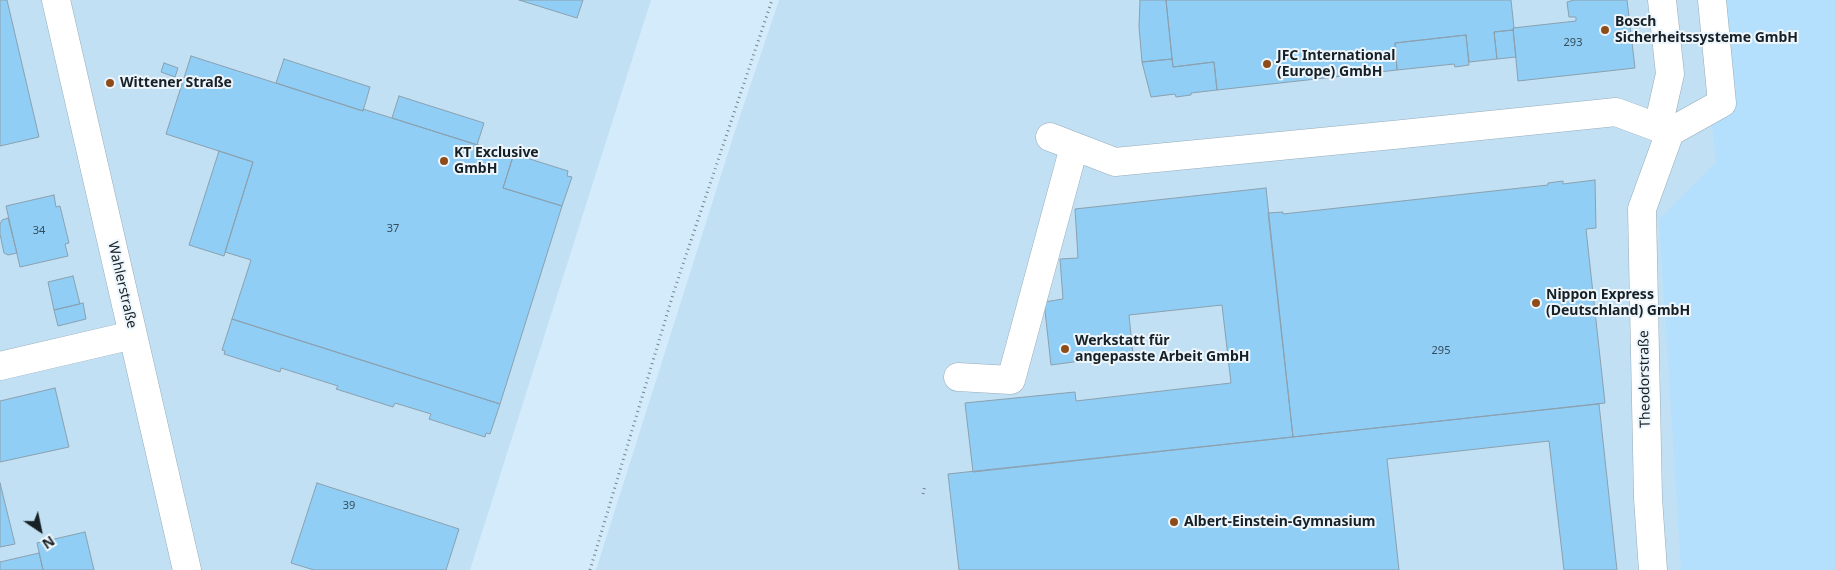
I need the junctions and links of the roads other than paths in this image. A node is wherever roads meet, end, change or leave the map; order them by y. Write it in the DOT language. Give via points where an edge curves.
graph roads {
  1 [pos="56,0"];
  2 [pos="1662,0"];
  3 [pos="1712,0"];
  4 [pos="1664,130"];
  5 [pos="133,335"];
  6 [pos="0,366"];
  7 [pos="958,376"];
  8 [pos="187,570"];
  9 [pos="1653,570"];
  1 -- 5 [label="street, Wahlerstraße"];
  2 -- 4 [label="street, Theodorstraße" via="1670,74"];
  3 -- 4 [label="street" via="1722,103"];
  4 -- 7 [label="street" via="1616,112 1115,162 1062,142 1011,380"];
  4 -- 9 [label="street, Theodorstraße" via="1642,209 1648,498"];
  5 -- 6 [label="street"];
  5 -- 8 [label="street, Wahlerstraße"];
}
